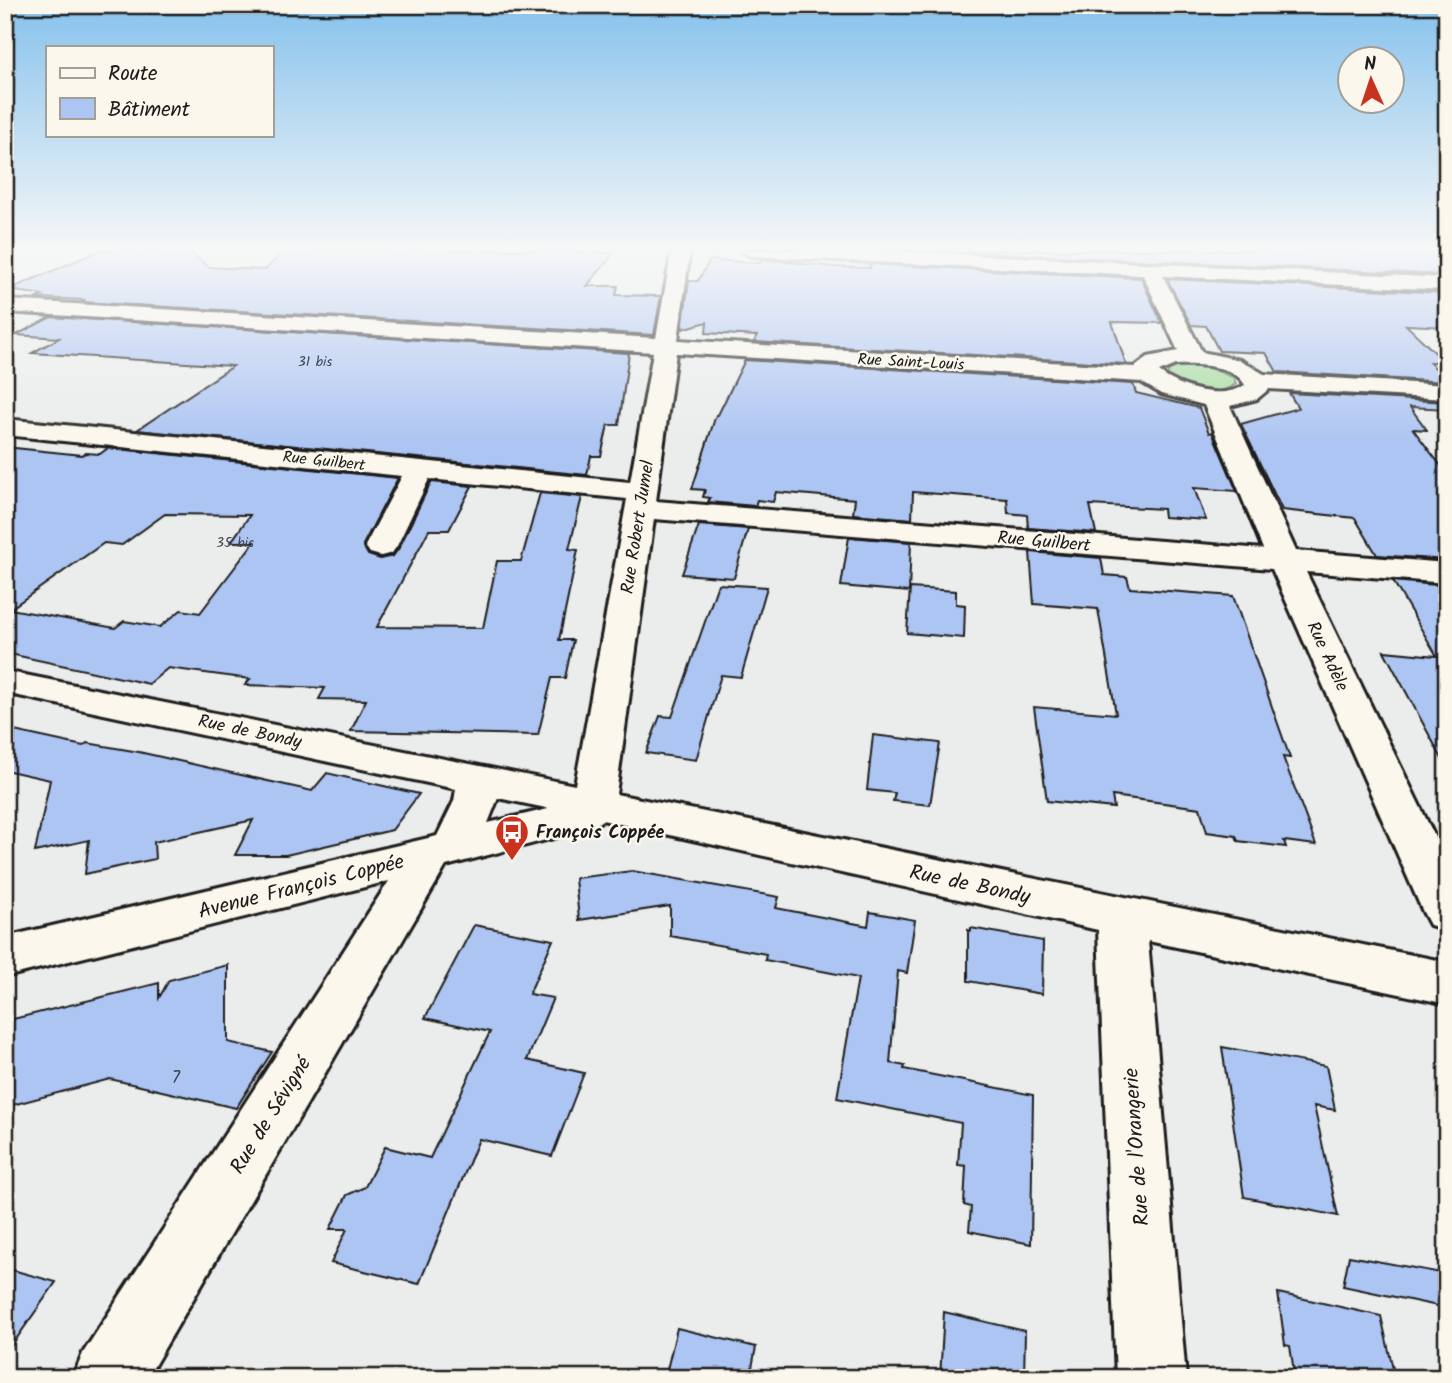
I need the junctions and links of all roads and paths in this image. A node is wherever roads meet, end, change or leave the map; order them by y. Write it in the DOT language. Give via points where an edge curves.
graph roads {
  1 [pos="146,315"];
  2 [pos="671,315"];
  3 [pos="1172,315"];
  4 [pos="666,346"];
  5 [pos="1193,358"];
  6 [pos="1147,375"];
  7 [pos="1258,381"];
  8 [pos="1447,393"];
  9 [pos="1214,398"];
  10 [pos="5,427"];
  11 [pos="420,470"];
  12 [pos="641,500"];
  13 [pos="381,546"];
  14 [pos="1284,560"];
  15 [pos="1447,573"];
  16 [pos="5,682"];
  17 [pos="494,781"];
  18 [pos="593,805"];
  19 [pos="443,849"];
  20 [pos="1447,912"];
  21 [pos="1122,917"];
  22 [pos="5,957"];
  23 [pos="1447,983"];
  24 [pos="108,1378"];
  25 [pos="1151,1378"];
  1 -- 4 [label="street, Rue Saint-Louis"];
  2 -- 4 [label="street, Rue Robert Jumel"];
  3 -- 5 [label="street"];
  4 -- 6 [label="street, Rue Saint-Louis"];
  4 -- 12 [label="street, Rue Robert Jumel"];
  5 -- 6 [label="street" via="1152,364"];
  5 -- 7 [label="street" via="1241,369"];
  6 -- 9 [label="street" via="1179,393"];
  7 -- 8 [label="street"];
  7 -- 9 [label="street" via="1258,387 1244,396"];
  9 -- 14 [label="street, Rue Adèle"];
  10 -- 11 [label="street, Rue Guilbert"];
  11 -- 12 [label="street, Rue Guilbert"];
  11 -- 13 [label="street"];
  12 -- 14 [label="street, Rue Guilbert"];
  12 -- 18 [label="street, Rue Robert Jumel"];
  14 -- 15 [label="street, Rue Guilbert"];
  14 -- 20 [label="street, Rue Adèle"];
  16 -- 17 [label="street, Rue de Bondy"];
  17 -- 18 [label="street, Rue de Bondy"];
  17 -- 19 [label="street" via="478,784 476,802"];
  18 -- 19 [label="street, Avenue François Coppée" via="576,817"];
  18 -- 21 [label="street, Rue de Bondy"];
  19 -- 22 [label="street, Avenue François Coppée"];
  19 -- 24 [label="street, Rue de Sévigné"];
  21 -- 23 [label="street, Rue de Bondy"];
  21 -- 25 [label="street, Rue de l'Orangerie"];
}
